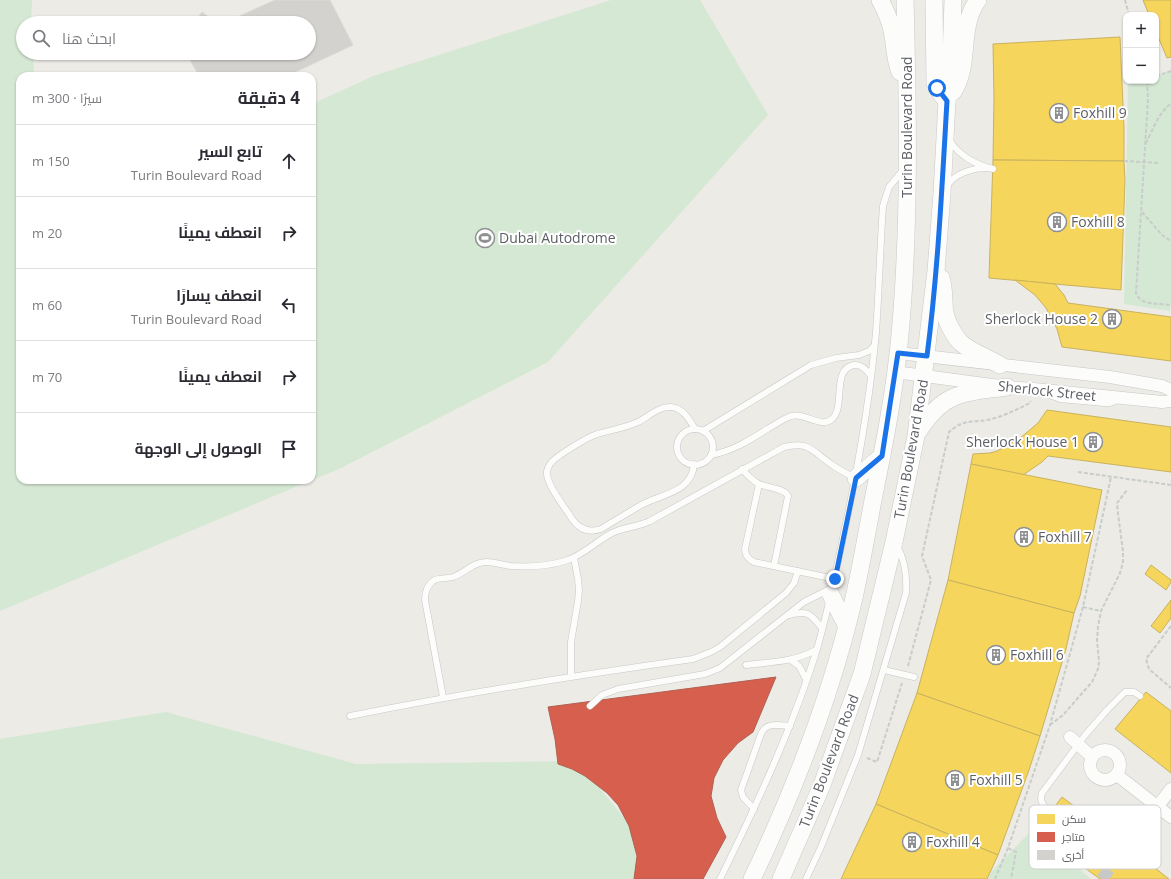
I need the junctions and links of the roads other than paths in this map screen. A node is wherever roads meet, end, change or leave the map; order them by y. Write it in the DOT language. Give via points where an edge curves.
graph roads {
  1 [pos="880,0"];
  2 [pos="905,0"];
  3 [pos="934,0"];
  4 [pos="953,0"];
  5 [pos="978,0"];
  6 [pos="907,80"];
  7 [pos="947,101"];
  8 [pos="945,135"];
  9 [pos="908,165"];
  10 [pos="942,193"];
  11 [pos="936,271"];
  12 [pos="874,346"];
  13 [pos="898,353"];
  14 [pos="845,356"];
  15 [pos="927,356"];
  16 [pos="1000,364"];
  17 [pos="847,369"];
  18 [pos="895,372"];
  19 [pos="871,376"];
  20 [pos="924,376"];
  21 [pos="1124,380"];
  22 [pos="1007,387"];
  23 [pos="1038,389"];
  24 [pos="1171,390"];
  25 [pos="1121,398"];
  26 [pos="1171,401"];
  27 [pos="695,429"];
  28 [pos="703,431"];
  29 [pos="916,436"];
  30 [pos="711,455"];
  31 [pos="882,456"];
  32 [pos="694,464"];
  33 [pos="742,469"];
  34 [pos="856,478"];
  35 [pos="759,484"];
  36 [pos="894,542"];
  37 [pos="574,558"];
  38 [pos="774,566"];
  39 [pos="798,571"];
  40 [pos="835,579"];
  41 [pos="832,592"];
  42 [pos="854,599"];
  43 [pos="788,615"];
  44 [pos="846,625"];
  45 [pos="822,628"];
  46 [pos="816,650"];
  47 [pos="791,660"];
  48 [pos="746,665"];
  49 [pos="884,670"];
  50 [pos="862,674"];
  51 [pos="571,676"];
  52 [pos="914,677"];
  53 [pos="806,680"];
  54 [pos="1140,696"];
  55 [pos="443,697"];
  56 [pos="590,706"];
  57 [pos="350,716"];
  58 [pos="790,726"];
  59 [pos="1074,741"];
  60 [pos="1092,757"];
  61 [pos="1116,775"];
  62 [pos="1171,789"];
  63 [pos="1043,805"];
  64 [pos="1155,805"];
  65 [pos="1159,805"];
  66 [pos="754,809"];
  67 [pos="1161,809"];
  68 [pos="1171,817"];
  69 [pos="720,879"];
  70 [pos="752,879"];
  71 [pos="781,879"];
  72 [pos="806,879"];
  1 -- 6 [label="main road" via="890,22 898,67"];
  2 -- 6 [label="main road, Turin Boulevard Road"];
  3 -- 7 [label="main road" via="935,83"];
  4 -- 7 [label="main road, Turin Boulevard Road"];
  5 -- 7 [label="main road" via="966,34 961,76"];
  6 -- 9 [label="main road, Turin Boulevard Road"];
  7 -- 8 [label="main road, Turin Boulevard Road"];
  8 -- 10 [label="main road, Turin Boulevard Road"];
  8 -- 10 [label="lane" via="960,153 993,169 975,170 958,176"];
  9 -- 12 [label="lane" via="893,181 884,199"];
  9 -- 13 [label="main road, Turin Boulevard Road" via="905,274"];
  10 -- 11 [label="main road, Turin Boulevard Road"];
  11 -- 15 [label="main road, Turin Boulevard Road"];
  11 -- 16 [label="main road" via="944,286 945,313 955,335 961,343"];
  12 -- 14 [label="lane" via="864,354"];
  12 -- 19 [label="lane"];
  13 -- 15 [label="street, Sherlock Street"];
  13 -- 18 [label="main road, Turin Boulevard Road"];
  14 -- 17 [label="lane"];
  14 -- 28 [label="lane" via="811,365"];
  15 -- 16 [label="street, Sherlock Street"];
  15 -- 20 [label="main road, Turin Boulevard Road"];
  16 -- 21 [label="street, Sherlock Street"];
  17 -- 19 [label="lane" via="860,366"];
  17 -- 30 [label="lane" via="841,379 837,410 832,419 822,422 801,415 790,417 739,446"];
  18 -- 20 [label="street, Sherlock Street"];
  18 -- 31 [label="main road, Turin Boulevard Road"];
  19 -- 34 [label="lane"];
  20 -- 22 [label="street, Sherlock Street"];
  20 -- 29 [label="main road, Turin Boulevard Road"];
  21 -- 24 [label="street, Sherlock Street" via="1162,386"];
  21 -- 25 [label="street"];
  22 -- 23 [label="street, Sherlock Street"];
  22 -- 29 [label="main road" via="969,392 948,399 927,417"];
  23 -- 25 [label="street, Sherlock Street"];
  23 -- 25 [label="lane" via="1055,398 1104,403"];
  25 -- 26 [label="street, Sherlock Street"];
  27 -- 28 [label="lane"];
  27 -- 32 [label="lane" via="682,435 678,444 682,458"];
  27 -- 32 [label="lane" via="680,410 666,407 639,422 585,440 554,460 548,467 547,475 573,521 580,528 591,531 601,529 642,505 666,496 684,485 692,476"];
  28 -- 30 [label="lane" via="712,441"];
  29 -- 36 [label="main road, Turin Boulevard Road"];
  30 -- 32 [label="lane" via="704,462"];
  31 -- 34 [label="main road"];
  31 -- 42 [label="main road, Turin Boulevard Road"];
  33 -- 34 [label="lane" via="784,447 800,445 809,447 837,468"];
  33 -- 35 [label="lane"];
  33 -- 37 [label="lane" via="643,524 610,534"];
  34 -- 40 [label="lane"];
  35 -- 38 [label="lane" via="745,552 751,560"];
  35 -- 38 [label="lane" via="786,492 788,496"];
  36 -- 49 [label="lane" via="905,570 906,593"];
  36 -- 50 [label="main road, Turin Boulevard Road"];
  37 -- 51 [label="lane" via="579,590 571,642"];
  37 -- 55 [label="lane" via="561,563 532,566 480,563 457,576 437,580 429,585 425,600"];
  38 -- 39 [label="lane"];
  39 -- 40 [label="lane"];
  39 -- 51 [label="lane" via="794,583 786,593 711,652 693,659"];
  40 -- 41 [label="lane"];
  41 -- 43 [label="lane" via="809,599"];
  41 -- 44 [label="main road"];
  41 -- 45 [label="lane"];
  42 -- 44 [label="main road, Turin Boulevard Road"];
  42 -- 50 [label="main road" via="860,612 860,619 845,673 850,679"];
  43 -- 45 [label="lane" via="807,612"];
  43 -- 56 [label="lane" via="720,668 705,674 618,689 602,695"];
  44 -- 70 [label="main road, Turin Boulevard Road" via="805,759"];
  45 -- 46 [label="lane"];
  46 -- 47 [label="lane"];
  46 -- 53 [label="lane"];
  47 -- 48 [label="lane"];
  47 -- 53 [label="lane" via="799,666"];
  49 -- 52 [label="lane"];
  49 -- 72 [label="lane" via="858,755"];
  50 -- 71 [label="main road, Turin Boulevard Road" via="822,785"];
  51 -- 55 [label="lane"];
  53 -- 58 [label="lane"];
  54 -- 59 [label="lane" via="1134,692 1125,692"];
  55 -- 57 [label="lane"];
  58 -- 66 [label="lane"];
  58 -- 66 [label="lane" via="771,724 765,727 761,734 741,790 743,797"];
  59 -- 60 [label="street"];
  59 -- 63 [label="lane" via="1042,792"];
  60 -- 61 [label="street" via="1090,767 1094,776 1108,780"];
  60 -- 61 [label="street" via="1104,750 1114,752 1120,760"];
  61 -- 64 [label="street"];
  62 -- 65 [label="street"];
  66 -- 69 [label="lane"];
  67 -- 68 [label="street"];
}
